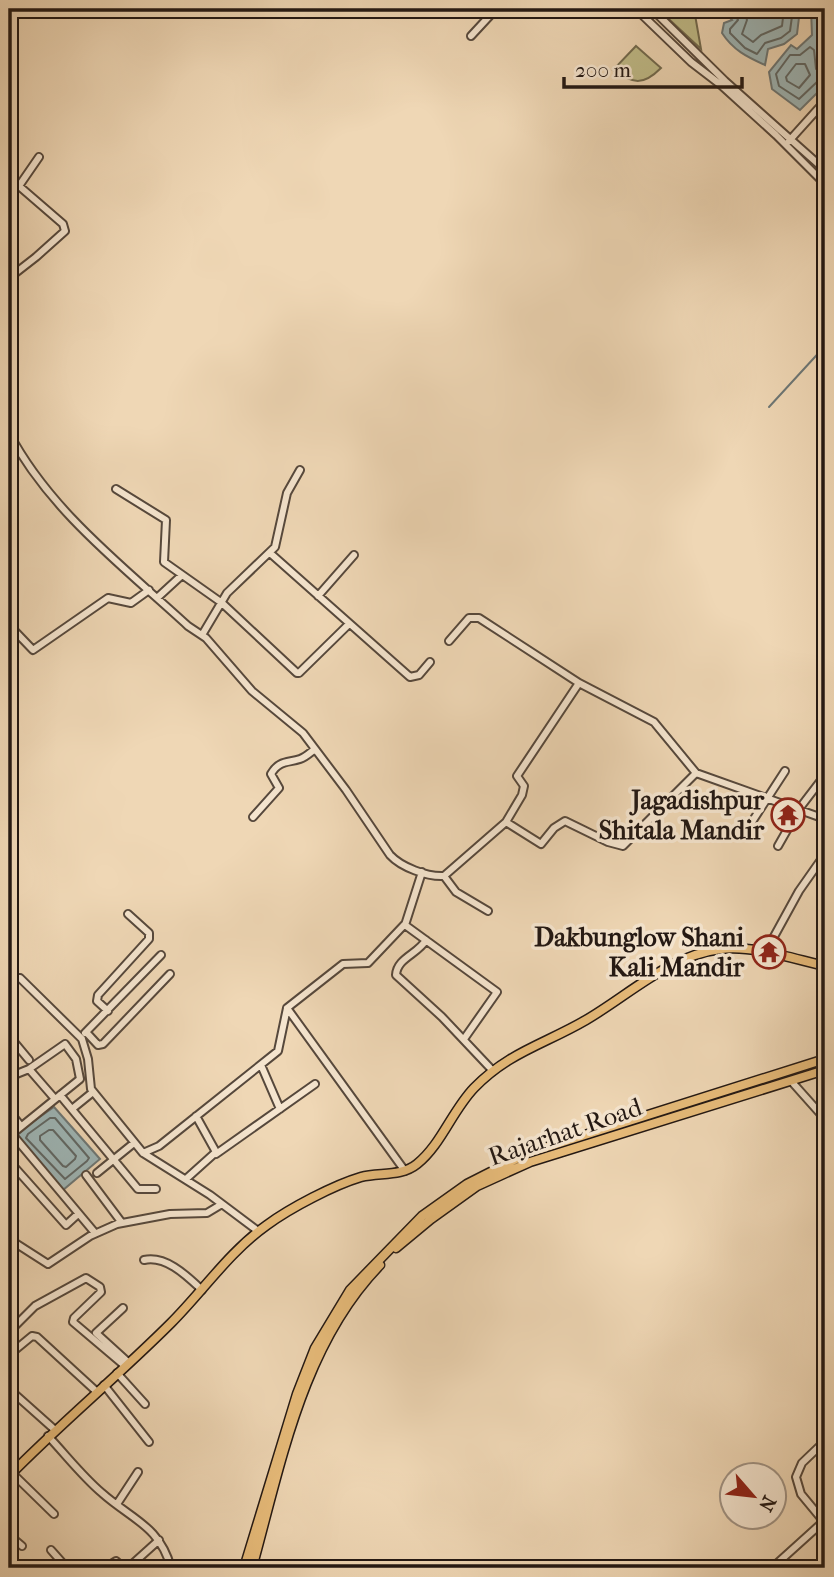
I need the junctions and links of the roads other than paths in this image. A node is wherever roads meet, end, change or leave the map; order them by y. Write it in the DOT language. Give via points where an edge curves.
graph roads {
  1 [pos="496,9"];
  2 [pos="636,9"];
  3 [pos="652,9"];
  4 [pos="471,36"];
  5 [pos="825,101"];
  6 [pos="791,139"];
  7 [pos="786,144"];
  8 [pos="39,157"];
  9 [pos="825,170"];
  10 [pos="825,184"];
  11 [pos="9,278"];
  12 [pos="9,433"];
  13 [pos="300,470"];
  14 [pos="116,489"];
  15 [pos="270,553"];
  16 [pos="354,555"];
  17 [pos="182,575"];
  18 [pos="149,590"];
  19 [pos="318,596"];
  20 [pos="157,598"];
  21 [pos="222,603"];
  22 [pos="349,624"];
  23 [pos="9,625"];
  24 [pos="202,635"];
  25 [pos="449,641"];
  26 [pos="430,662"];
  27 [pos="579,683"];
  28 [pos="315,749"];
  29 [pos="785,771"];
  30 [pos="696,774"];
  31 [pos="825,775"];
  32 [pos="767,799"];
  33 [pos="799,809"];
  34 [pos="253,817"];
  35 [pos="825,819"];
  36 [pos="506,822"];
  37 [pos="748,828"];
  38 [pos="778,846"];
  39 [pos="825,854"];
  40 [pos="422,872"];
  41 [pos="444,876"];
  42 [pos="488,911"];
  43 [pos="128,914"];
  44 [pos="405,924"];
  45 [pos="426,940"];
  46 [pos="765,953"];
  47 [pos="161,955"];
  48 [pos="825,966"];
  49 [pos="170,974"];
  50 [pos="9,981"];
  51 [pos="287,1008"];
  52 [pos="108,1011"];
  53 [pos="83,1035"];
  54 [pos="9,1036"];
  55 [pos="464,1039"];
  56 [pos="825,1059"];
  57 [pos="29,1060"];
  58 [pos="261,1065"];
  59 [pos="29,1069"];
  60 [pos="825,1070"];
  61 [pos="493,1071"];
  62 [pos="9,1077"];
  63 [pos="792,1082"];
  64 [pos="315,1084"];
  65 [pos="93,1092"];
  66 [pos="58,1097"];
  67 [pos="72,1109"];
  68 [pos="280,1109"];
  69 [pos="9,1111"];
  70 [pos="196,1116"];
  71 [pos="825,1119"];
  72 [pos="21,1126"];
  73 [pos="134,1143"];
  74 [pos="143,1153"];
  75 [pos="216,1154"];
  76 [pos="114,1160"];
  77 [pos="9,1161"];
  78 [pos="405,1171"];
  79 [pos="97,1173"];
  80 [pos="86,1175"];
  81 [pos="186,1179"];
  82 [pos="9,1185"];
  83 [pos="156,1188"];
  84 [pos="9,1190"];
  85 [pos="222,1204"];
  86 [pos="78,1214"];
  87 [pos="122,1223"];
  88 [pos="258,1231"];
  89 [pos="95,1233"];
  90 [pos="9,1239"];
  91 [pos="144,1260"];
  92 [pos="202,1290"];
  93 [pos="123,1308"];
  94 [pos="9,1332"];
  95 [pos="9,1355"];
  96 [pos="127,1364"];
  97 [pos="117,1373"];
  98 [pos="9,1389"];
  99 [pos="100,1389"];
  100 [pos="145,1404"];
  101 [pos="51,1433"];
  102 [pos="825,1441"];
  103 [pos="149,1442"];
  104 [pos="138,1472"];
  105 [pos="10,1475"];
  106 [pos="117,1504"];
  107 [pos="54,1514"];
  108 [pos="824,1522"];
  109 [pos="9,1535"];
  110 [pos="159,1540"];
  111 [pos="22,1546"];
  112 [pos="51,1549"];
  113 [pos="67,1568"];
  114 [pos="104,1568"];
  115 [pos="126,1568"];
  116 [pos="171,1568"];
  117 [pos="244,1568"];
  118 [pos="251,1568"];
  119 [pos="772,1568"];
  1 -- 4 [label="street"];
  2 -- 7 [label="street"];
  3 -- 6 [label="street"];
  5 -- 6 [label="street"];
  6 -- 7 [label="street"];
  6 -- 9 [label="street"];
  7 -- 10 [label="street"];
  8 -- 11 [label="street" via="19,186 65,229"];
  12 -- 18 [label="street" via="54,499"];
  13 -- 15 [label="street" via="287,493"];
  14 -- 17 [label="street" via="166,520 163,561"];
  15 -- 19 [label="street"];
  15 -- 21 [label="street"];
  16 -- 19 [label="street"];
  17 -- 20 [label="street"];
  17 -- 21 [label="street"];
  18 -- 20 [label="street"];
  18 -- 23 [label="street" via="131,603 108,598 33,650"];
  19 -- 22 [label="street"];
  20 -- 24 [label="street"];
  21 -- 22 [label="street" via="298,673"];
  21 -- 24 [label="street"];
  22 -- 26 [label="street" via="410,677 419,675"];
  24 -- 28 [label="street"];
  25 -- 27 [label="street" via="469,618 480,618"];
  27 -- 30 [label="street" via="654,722"];
  27 -- 36 [label="street" via="517,776 524,786 522,795"];
  28 -- 34 [label="street" via="299,759 281,762 273,770 279,788"];
  28 -- 40 [label="street" via="392,858"];
  29 -- 32 [label="street"];
  30 -- 32 [label="street"];
  30 -- 36 [label="street" via="623,846 565,821 541,844"];
  31 -- 33 [label="street"];
  32 -- 33 [label="street"];
  32 -- 37 [label="street"];
  33 -- 35 [label="street"];
  33 -- 38 [label="street"];
  36 -- 41 [label="street"];
  39 -- 46 [label="street"];
  40 -- 41 [label="street"];
  40 -- 44 [label="street"];
  41 -- 42 [label="street" via="456,892"];
  43 -- 52 [label="street" via="149,933 149,939 98,995 97,1001"];
  44 -- 45 [label="street"];
  44 -- 51 [label="street" via="368,963 343,964"];
  45 -- 55 [label="street" via="398,965 396,975"];
  45 -- 55 [label="street" via="497,992"];
  46 -- 48 [label="main road"];
  46 -- 61 [label="main road" via="722,949 680,962"];
  47 -- 52 [label="street"];
  49 -- 53 [label="street" via="103,1044"];
  50 -- 53 [label="street" via="20,978"];
  51 -- 58 [label="street" via="278,1051"];
  51 -- 78 [label="street"];
  52 -- 53 [label="street"];
  53 -- 65 [label="street"];
  54 -- 57 [label="street"];
  55 -- 61 [label="street"];
  56 -- 117 [label="main road" via="528,1153 467,1184 422,1216 350,1290 316,1348 297,1394"];
  58 -- 68 [label="street"];
  58 -- 70 [label="street"];
  59 -- 62 [label="street"];
  59 -- 66 [label="street"];
  59 -- 66 [label="street" via="65,1044 76,1059 80,1079"];
  60 -- 63 [label="main road, Rajarhat Road"];
  61 -- 78 [label="main road" via="463,1101 422,1160"];
  63 -- 71 [label="street"];
  63 -- 118 [label="main road, Rajarhat Road" via="530,1162 477,1186 401,1243 354,1296 324,1343 290,1434"];
  64 -- 68 [label="street"];
  65 -- 67 [label="street"];
  65 -- 73 [label="street"];
  66 -- 67 [label="street"];
  66 -- 72 [label="street"];
  67 -- 76 [label="street"];
  68 -- 75 [label="street"];
  69 -- 72 [label="street"];
  70 -- 74 [label="street"];
  70 -- 75 [label="street"];
  72 -- 86 [label="street" via="12,1134"];
  73 -- 74 [label="street"];
  73 -- 76 [label="street"];
  74 -- 81 [label="street"];
  75 -- 81 [label="street"];
  76 -- 79 [label="street"];
  76 -- 83 [label="street" via="138,1189"];
  77 -- 86 [label="street" via="66,1225"];
  78 -- 88 [label="main road" via="346,1182"];
  80 -- 87 [label="street"];
  81 -- 85 [label="street"];
  82 -- 84 [label="street"];
  85 -- 87 [label="street" via="207,1213"];
  85 -- 88 [label="street"];
  86 -- 89 [label="street"];
  87 -- 89 [label="street"];
  88 -- 92 [label="main road"];
  89 -- 90 [label="street" via="48,1264"];
  91 -- 92 [label="street" via="164,1262"];
  92 -- 96 [label="main road"];
  93 -- 96 [label="street" via="96,1333"];
  94 -- 96 [label="street" via="35,1306 86,1278 101,1292 73,1322"];
  95 -- 99 [label="street" via="32,1336"];
  96 -- 97 [label="main road"];
  97 -- 99 [label="main road"];
  97 -- 100 [label="street"];
  98 -- 101 [label="street"];
  99 -- 101 [label="main road"];
  99 -- 103 [label="street"];
  101 -- 105 [label="main road"];
  101 -- 106 [label="street" via="90,1482"];
  102 -- 108 [label="street" via="802,1463 796,1478 801,1494"];
  104 -- 106 [label="street"];
  105 -- 107 [label="street"];
  106 -- 110 [label="street"];
  108 -- 119 [label="street"];
  109 -- 111 [label="street"];
  110 -- 115 [label="street"];
  110 -- 116 [label="street"];
  112 -- 113 [label="street"];
  114 -- 115 [label="street" via="116,1561"];
}
